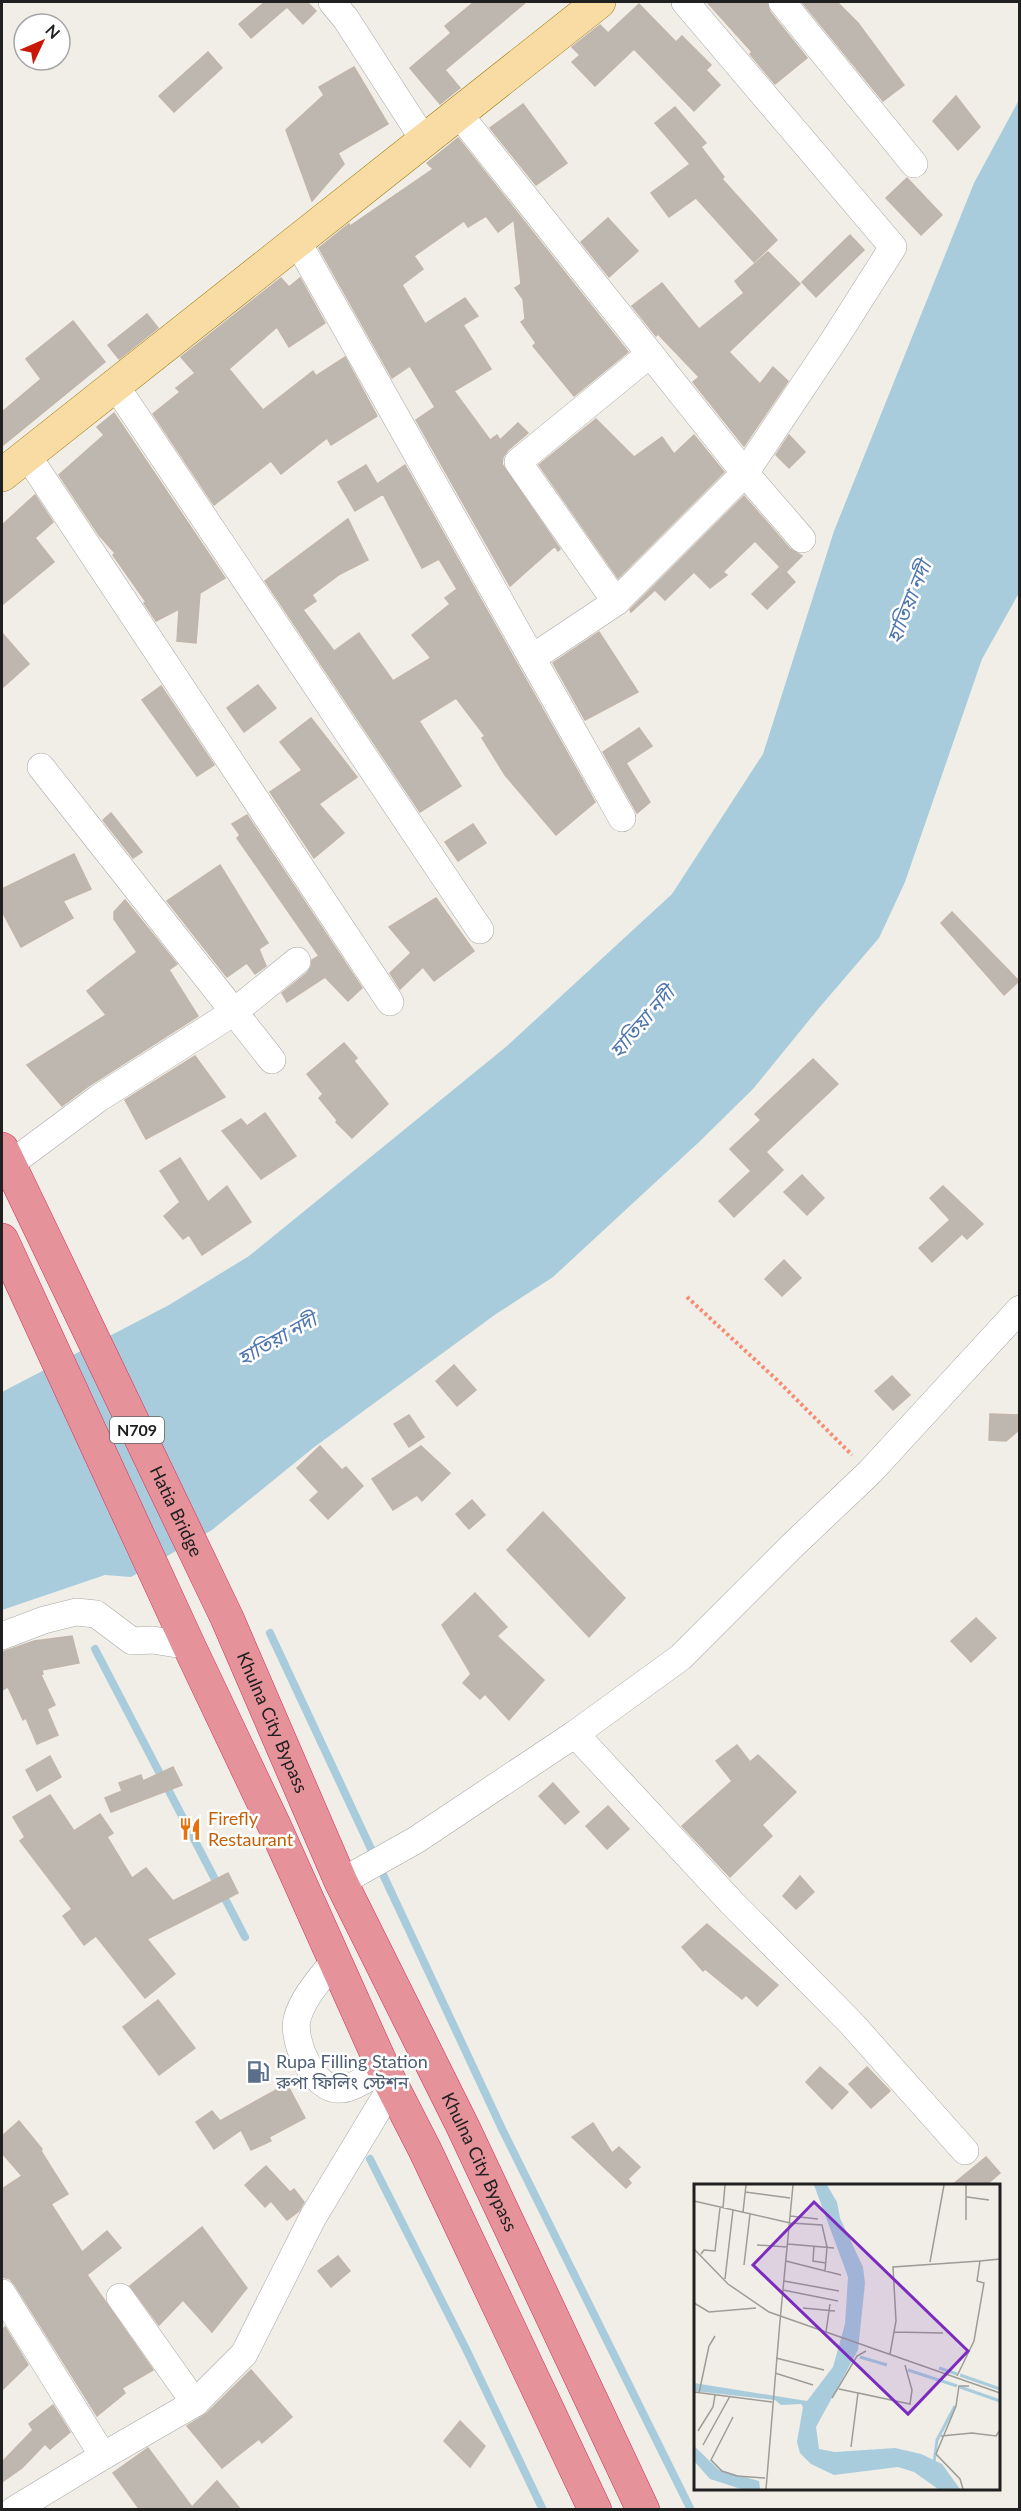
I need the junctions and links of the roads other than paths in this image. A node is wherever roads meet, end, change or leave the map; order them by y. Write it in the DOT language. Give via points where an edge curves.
graph roads {
  1 [pos="332,2"];
  2 [pos="599,2"];
  3 [pos="685,2"];
  4 [pos="782,2"];
  5 [pos="459,112"];
  6 [pos="424,140"];
  7 [pos="914,164"];
  8 [pos="297,241"];
  9 [pos="650,354"];
  10 [pos="115,385"];
  11 [pos="27,455"];
  12 [pos="745,473"];
  13 [pos="2,475"];
  14 [pos="802,539"];
  15 [pos="616,602"];
  16 [pos="532,658"];
  17 [pos="41,767"];
  18 [pos="622,818"];
  19 [pos="480,930"];
  20 [pos="297,961"];
  21 [pos="390,1002"];
  22 [pos="234,1012"];
  23 [pos="272,1060"];
  24 [pos="5,1157"];
  25 [pos="7,1251"];
  26 [pos="1020,1309"];
  27 [pos="227,1618"];
  28 [pos="2,1636"];
  29 [pos="187,1642"];
  30 [pos="575,1734"];
  31 [pos="341,1882"];
  32 [pos="334,1960"];
  33 [pos="388,2078"];
  34 [pos="965,2151"];
  35 [pos="2,2293"];
  36 [pos="120,2296"];
  37 [pos="195,2403"];
  38 [pos="103,2456"];
  39 [pos="14,2510"];
  40 [pos="595,2510"];
  41 [pos="644,2510"];
  1 -- 6 [label="street"];
  2 -- 5 [label="main road"];
  3 -- 12 [label="street" via="893,246"];
  4 -- 7 [label="street"];
  5 -- 6 [label="main road"];
  5 -- 9 [label="street"];
  6 -- 8 [label="main road"];
  8 -- 10 [label="main road"];
  8 -- 16 [label="street"];
  9 -- 12 [label="street"];
  9 -- 15 [label="street" via="518,462"];
  10 -- 11 [label="main road"];
  10 -- 19 [label="street"];
  11 -- 13 [label="main road"];
  11 -- 21 [label="street"];
  12 -- 14 [label="street"];
  12 -- 15 [label="street"];
  15 -- 16 [label="street"];
  16 -- 18 [label="street"];
  17 -- 22 [label="street"];
  20 -- 22 [label="street"];
  22 -- 23 [label="street"];
  22 -- 24 [label="street"];
  24 -- 27 [label="highway, Hatia Bridge / N709"];
  25 -- 29 [label="highway, N709"];
  26 -- 30 [label="street" via="870,1472 681,1657"];
  27 -- 31 [label="highway, Khulna City Bypass / N709"];
  28 -- 29 [label="street" via="76,1612 96,1614 132,1641"];
  29 -- 32 [label="highway, N709"];
  30 -- 31 [label="street" via="416,1840"];
  30 -- 34 [label="street" via="733,1904 851,2023"];
  31 -- 41 [label="highway, Khulna City Bypass / N709" via="464,2127"];
  32 -- 33 [label="highway, N709"];
  32 -- 33 [label="street" via="298,2017 295,2031 299,2050 308,2066 329,2087 342,2089"];
  33 -- 37 [label="street" via="244,2354"];
  33 -- 40 [label="highway, N709"];
  35 -- 38 [label="street"];
  36 -- 37 [label="street"];
  37 -- 38 [label="street"];
  38 -- 39 [label="street"];
}
